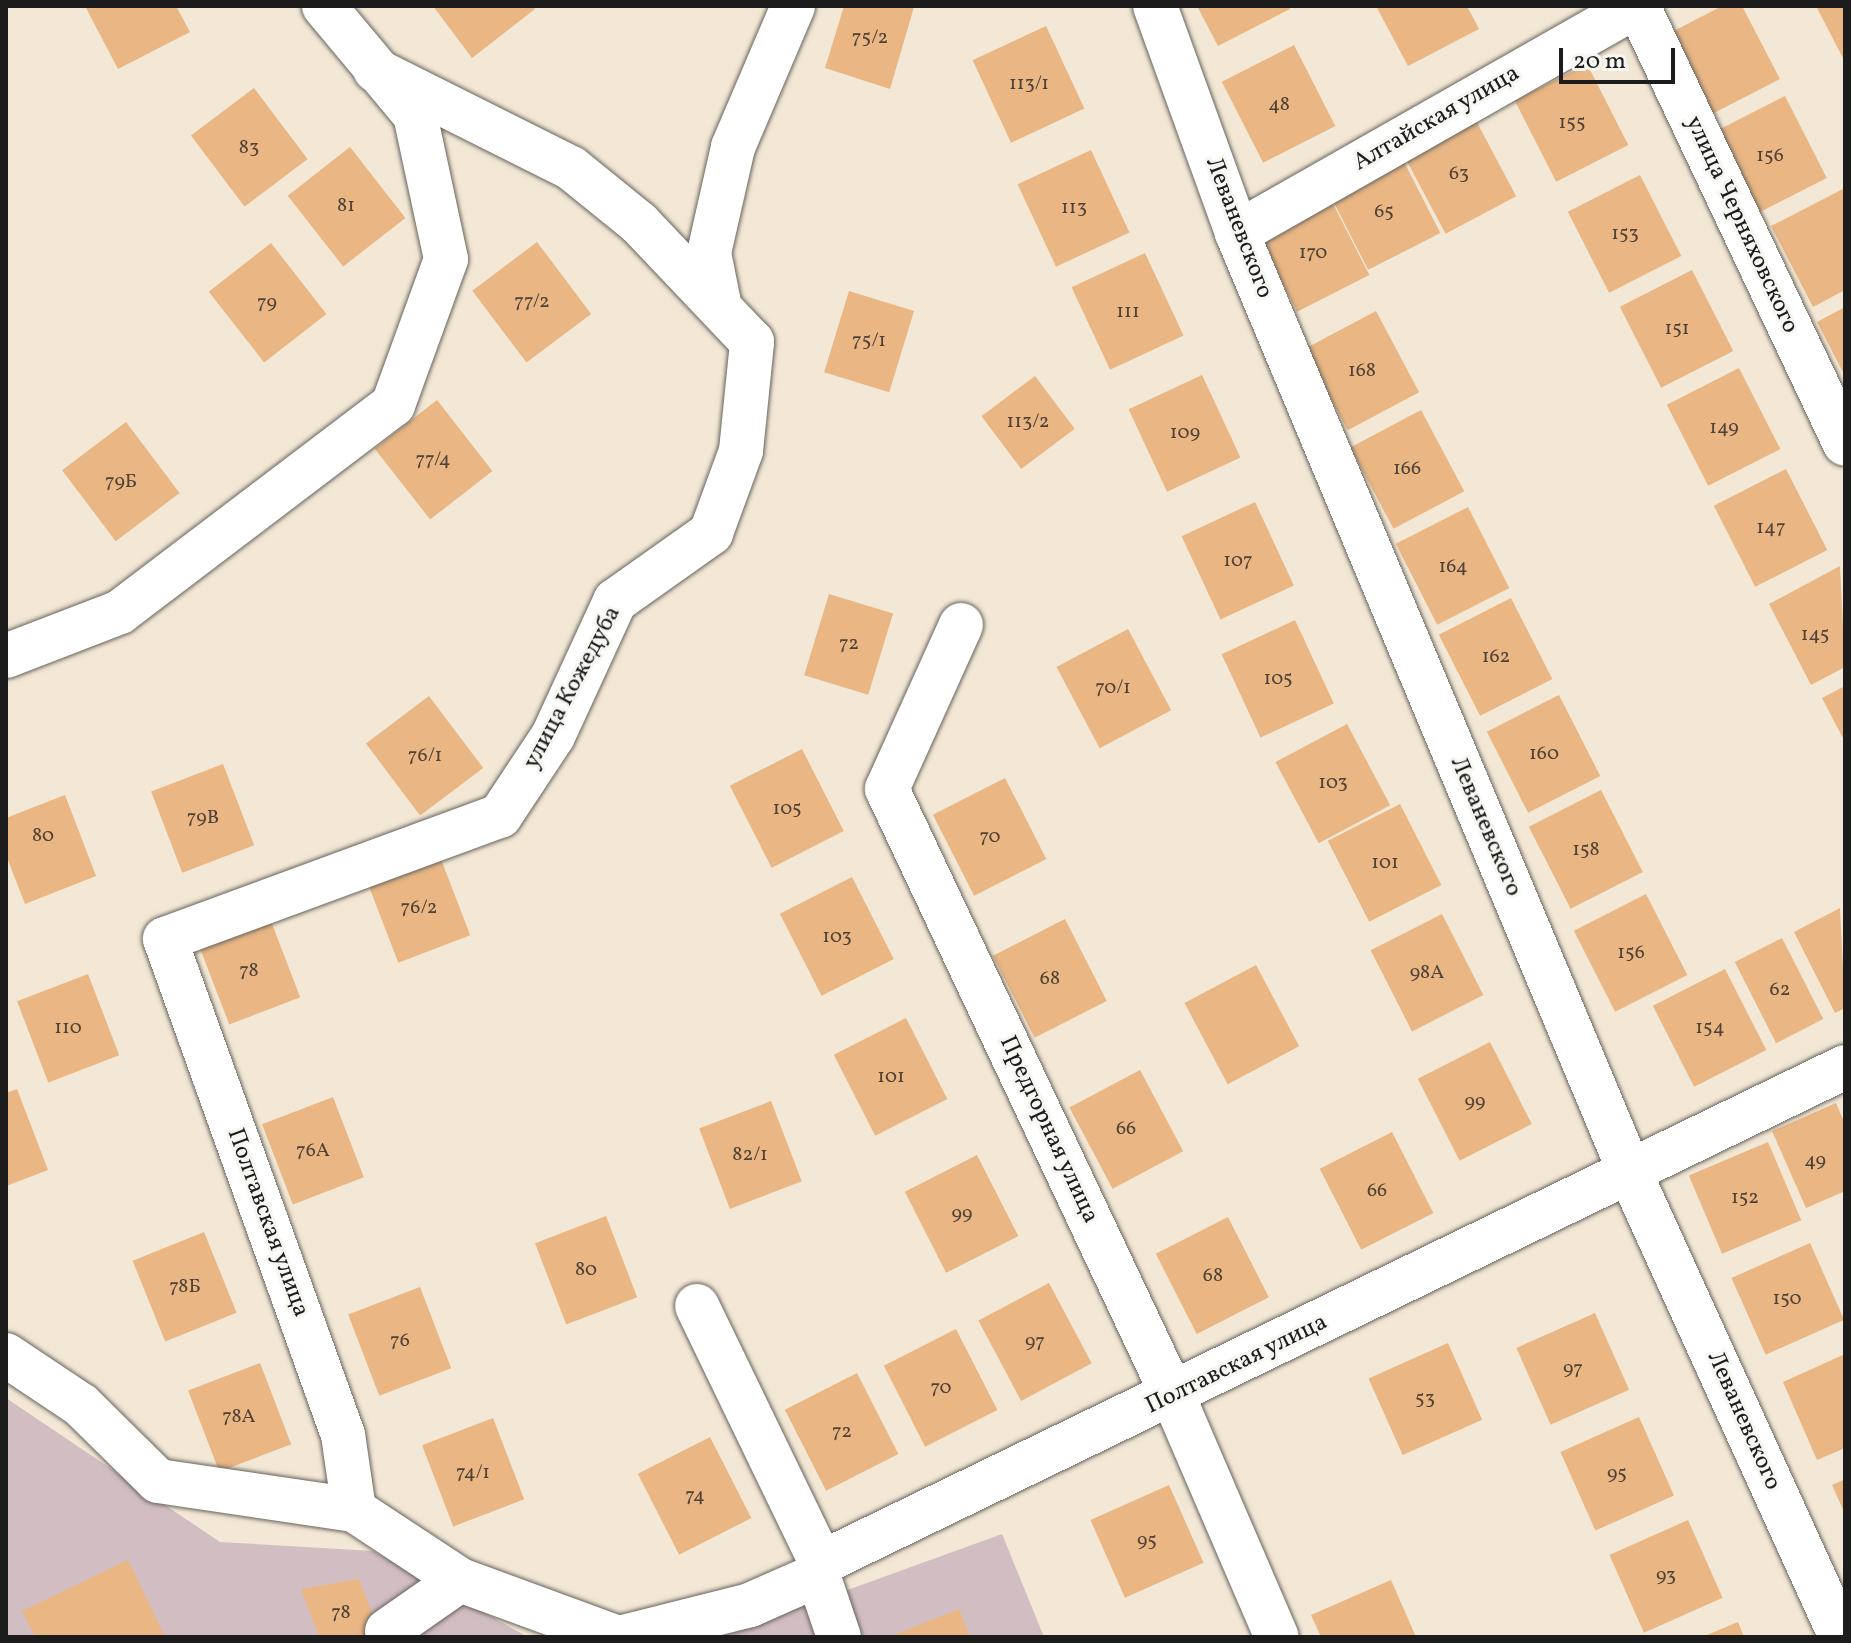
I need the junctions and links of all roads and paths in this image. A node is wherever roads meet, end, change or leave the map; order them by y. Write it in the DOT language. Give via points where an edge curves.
graph roads {
  1 [pos="324,6"];
  2 [pos="793,6"];
  3 [pos="1155,6"];
  4 [pos="1637,6"];
  5 [pos="375,70"];
  6 [pos="1237,233"];
  7 [pos="720,308"];
  8 [pos="1845,443"];
  9 [pos="961,625"];
  10 [pos="6,656"];
  11 [pos="165,939"];
  12 [pos="1845,1067"];
  13 [pos="1631,1175"];
  14 [pos="697,1306"];
  15 [pos="6,1355"];
  16 [pos="1173,1396"];
  17 [pos="354,1510"];
  18 [pos="820,1569"];
  19 [pos="460,1580"];
  20 [pos="387,1631"];
  21 [pos="616,1637"];
  22 [pos="623,1637"];
  23 [pos="839,1637"];
  24 [pos="1277,1637"];
  25 [pos="1841,1637"];
  1 -- 5 [label="street, улица Кожедуба"];
  2 -- 7 [label="street" via="733,147 709,253"];
  3 -- 6 [label="street, Леваневского"];
  4 -- 6 [label="street, Алтайская улица"];
  4 -- 8 [label="street, улица Черняховского"];
  5 -- 7 [label="street, улица Кожедуба" via="571,168 639,223"];
  5 -- 10 [label="street, улица Кожедуба" via="415,115 446,259 393,405 120,612"];
  6 -- 13 [label="street, Леваневского"];
  7 -- 11 [label="street, улица Кожедуба" via="752,342 741,451 711,533 615,601 553,736 500,816"];
  9 -- 16 [label="street, Предгорная улица" via="887,789"];
  11 -- 17 [label="street, Полтавская улица" via="343,1435"];
  12 -- 13 [label="street, Полтавская улица"];
  13 -- 16 [label="street, Полтавская улица"];
  13 -- 25 [label="street, Леваневского"];
  14 -- 18 [label="street"];
  15 -- 17 [label="street" via="81,1405 158,1481"];
  16 -- 18 [label="street, Полтавская улица"];
  16 -- 24 [label="street, Предгорная улица"];
  17 -- 19 [label="street"];
  18 -- 22 [label="street, Полтавская улица" via="750,1605"];
  18 -- 23 [label="street"];
  19 -- 20 [label="street"];
  19 -- 21 [label="street"];
}
